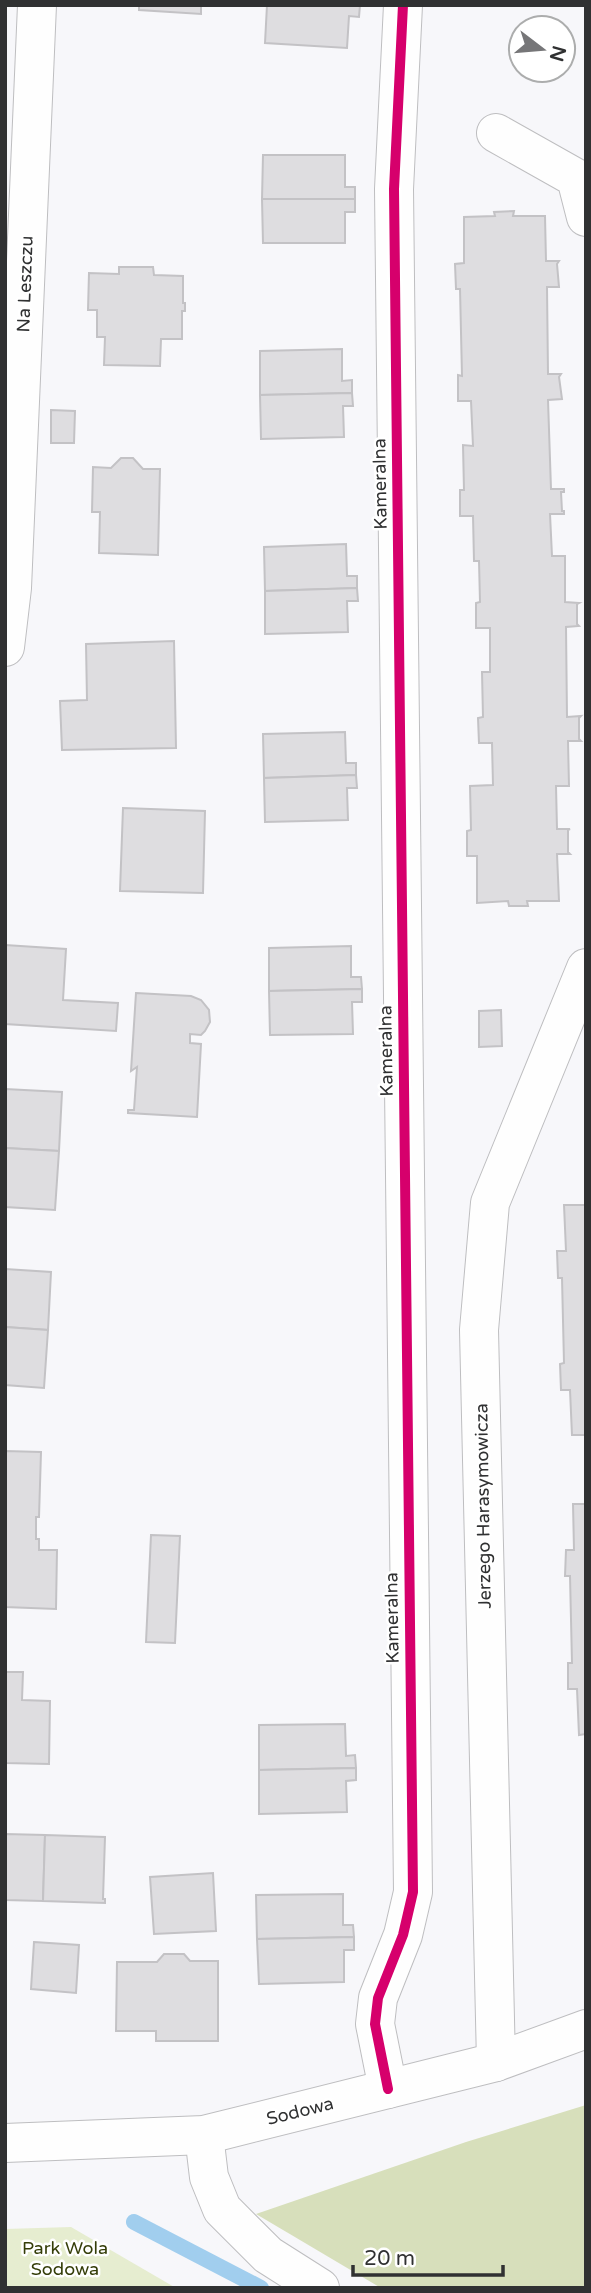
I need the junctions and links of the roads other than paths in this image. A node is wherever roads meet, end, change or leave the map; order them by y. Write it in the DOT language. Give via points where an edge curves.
graph roads {
  1 [pos="37,5"];
  2 [pos="404,5"];
  3 [pos="496,132"];
  4 [pos="586,217"];
  5 [pos="5,647"];
  6 [pos="586,968"];
  7 [pos="586,2029"];
  8 [pos="496,2062"];
  9 [pos="388,2089"];
  10 [pos="204,2135"];
  11 [pos="5,2143"];
  12 [pos="320,2288"];
  1 -- 5 [label="street, Na Leszczu"];
  2 -- 9 [label="street, Kameralna" via="394,203 413,1892 403,1935 378,1998 375,2024"];
  3 -- 4 [label="street" via="576,178"];
  6 -- 8 [label="street, Jerzego Harasymowicza" via="490,1203 479,1330"];
  7 -- 8 [label="street, Sodowa"];
  8 -- 9 [label="street, Sodowa"];
  9 -- 10 [label="street, Sodowa"];
  10 -- 11 [label="street, Sodowa"];
  10 -- 12 [label="street" via="209,2177 222,2209 268,2255"];
}
